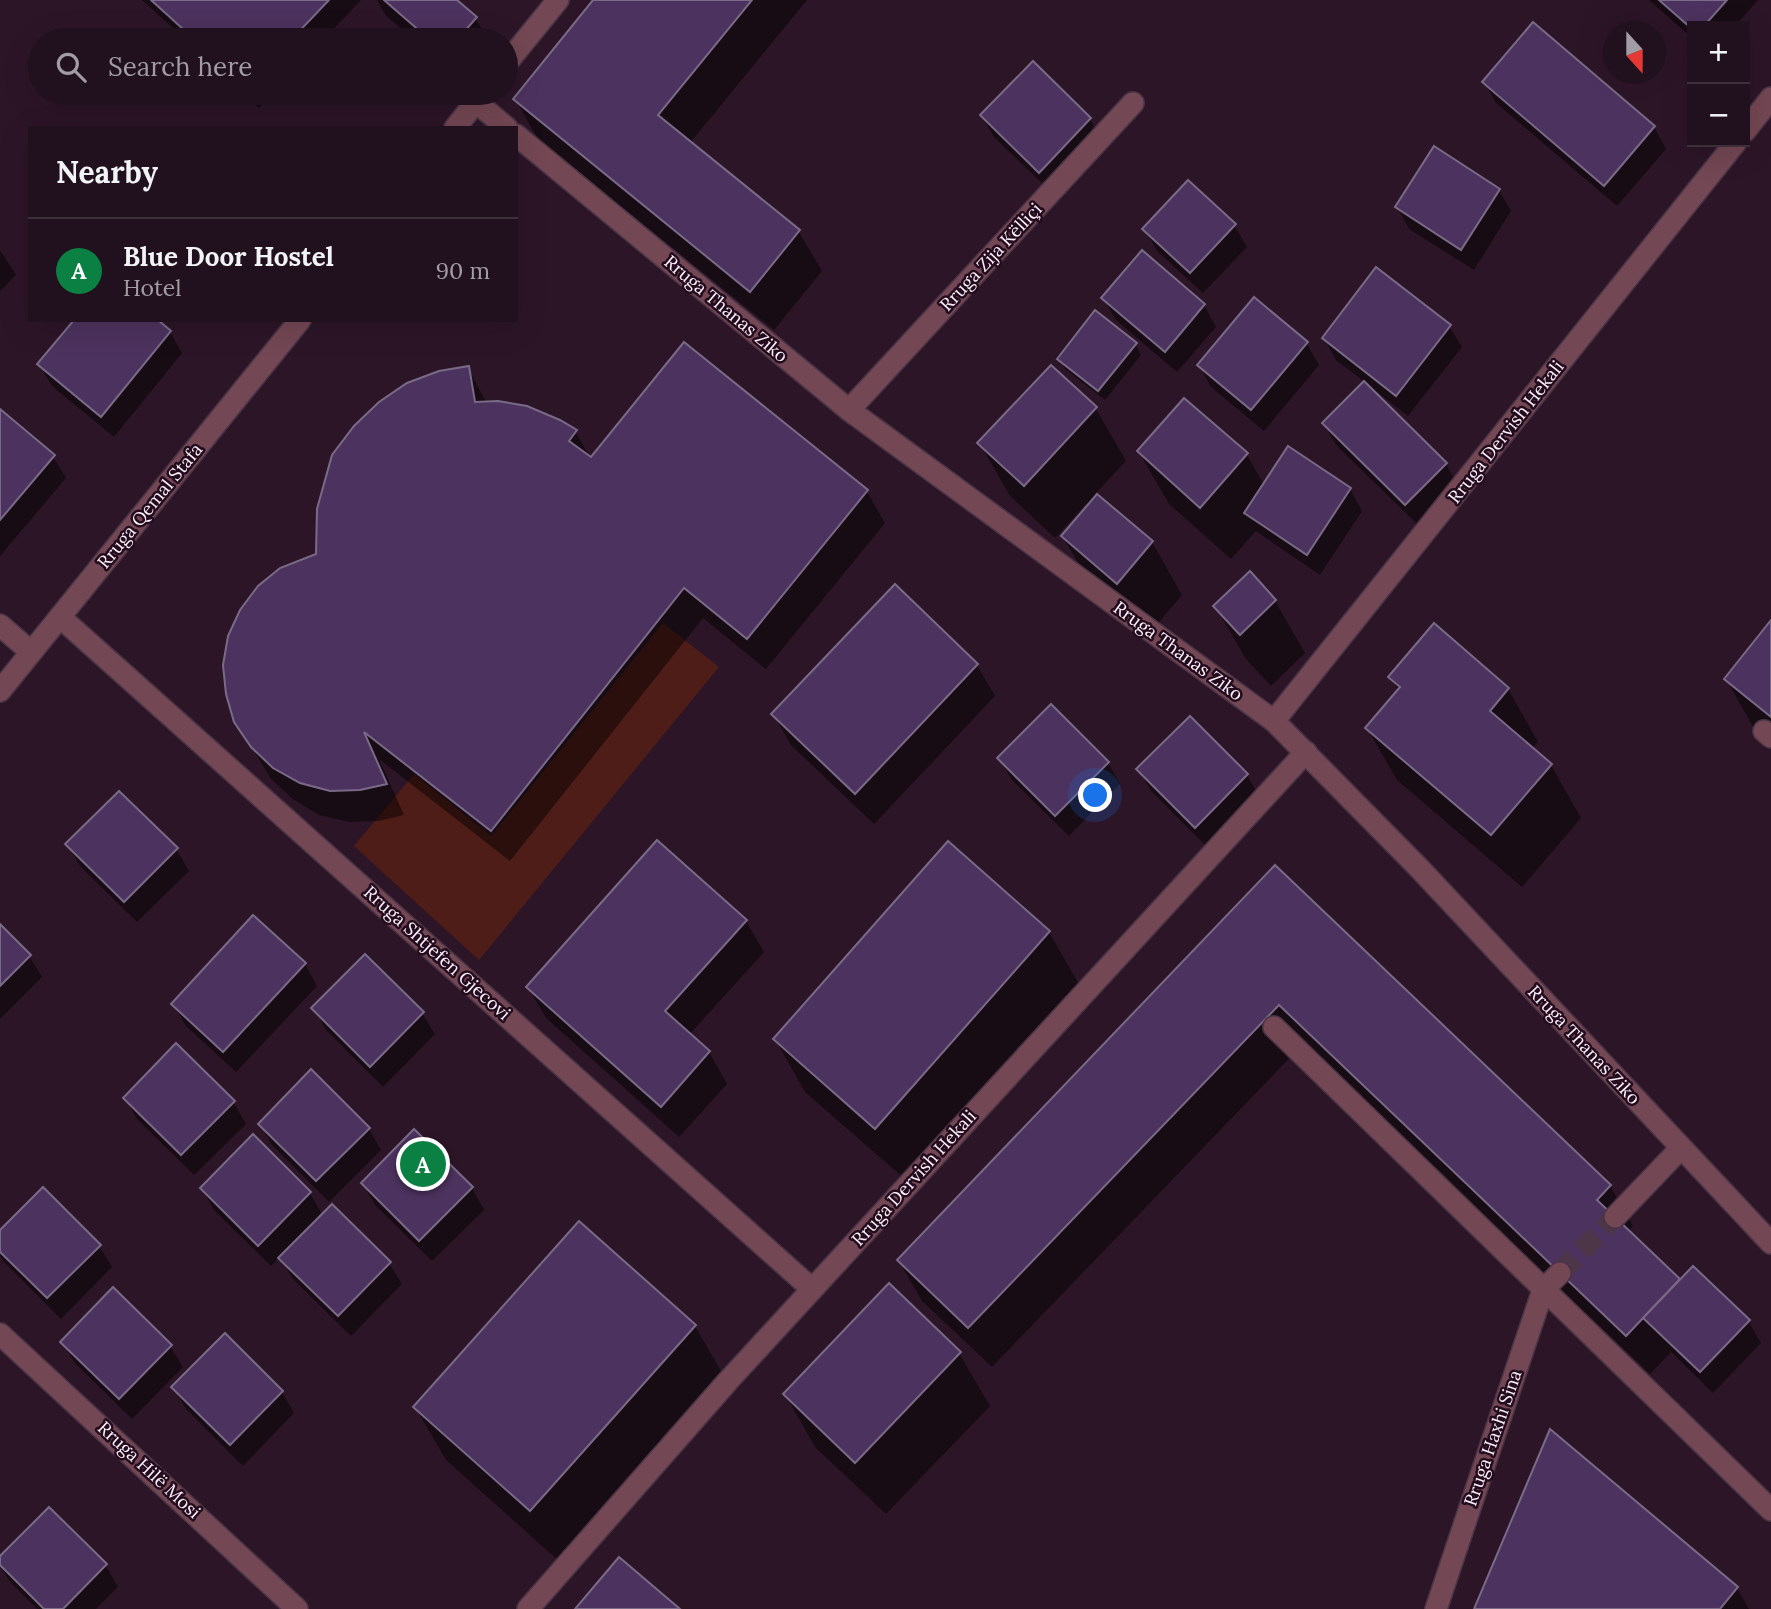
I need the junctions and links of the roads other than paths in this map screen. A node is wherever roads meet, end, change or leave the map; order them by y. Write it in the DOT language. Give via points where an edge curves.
graph roads {
  1 [pos="558,0"];
  2 [pos="518,49"];
  3 [pos="1771,98"];
  4 [pos="1133,103"];
  5 [pos="474,105"];
  6 [pos="487,105"];
  7 [pos="1750,125"];
  8 [pos="457,126"];
  9 [pos="506,126"];
  10 [pos="518,137"];
  11 [pos="1732,147"];
  12 [pos="298,322"];
  13 [pos="849,411"];
  14 [pos="60,617"];
  15 [pos="0,625"];
  16 [pos="31,652"];
  17 [pos="0,691"];
  18 [pos="1274,721"];
  19 [pos="1306,752"];
  20 [pos="1274,1027"];
  21 [pos="1680,1149"];
  22 [pos="1615,1217"];
  23 [pos="1771,1244"];
  24 [pos="1560,1273"];
  25 [pos="812,1289"];
  26 [pos="1543,1290"];
  27 [pos="0,1334"];
  28 [pos="1771,1510"];
  29 [pos="297,1609"];
  30 [pos="528,1609"];
  31 [pos="1436,1609"];
  1 -- 2 [label="street"];
  3 -- 7 [label="street"];
  4 -- 13 [label="street, Rruga Zija Këlliçi"];
  5 -- 8 [label="street"];
  6 -- 9 [label="street"];
  10 -- 13 [label="street, Rruga Thanas Ziko"];
  11 -- 18 [label="street, Rruga Dervish Hekali"];
  12 -- 14 [label="street, Rruga Qemal Stafa"];
  13 -- 18 [label="street, Rruga Thanas Ziko"];
  14 -- 16 [label="street, Rruga Qemal Stafa"];
  14 -- 25 [label="street, Rruga Shtjefen Gjecovi"];
  15 -- 16 [label="street"];
  16 -- 17 [label="street, Rruga Qemal Stafa"];
  18 -- 19 [label="street, Rruga Thanas Ziko"];
  19 -- 21 [label="street, Rruga Thanas Ziko"];
  19 -- 25 [label="street, Rruga Dervish Hekali"];
  20 -- 26 [label="street"];
  21 -- 22 [label="street"];
  21 -- 23 [label="street, Rruga Thanas Ziko"];
  24 -- 26 [label="street, Rruga Haxhi Sina"];
  25 -- 30 [label="street, Rruga Dervish Hekali"];
  26 -- 28 [label="street"];
  26 -- 31 [label="street, Rruga Haxhi Sina"];
  27 -- 29 [label="street, Rruga Hilë Mosi"];
}
